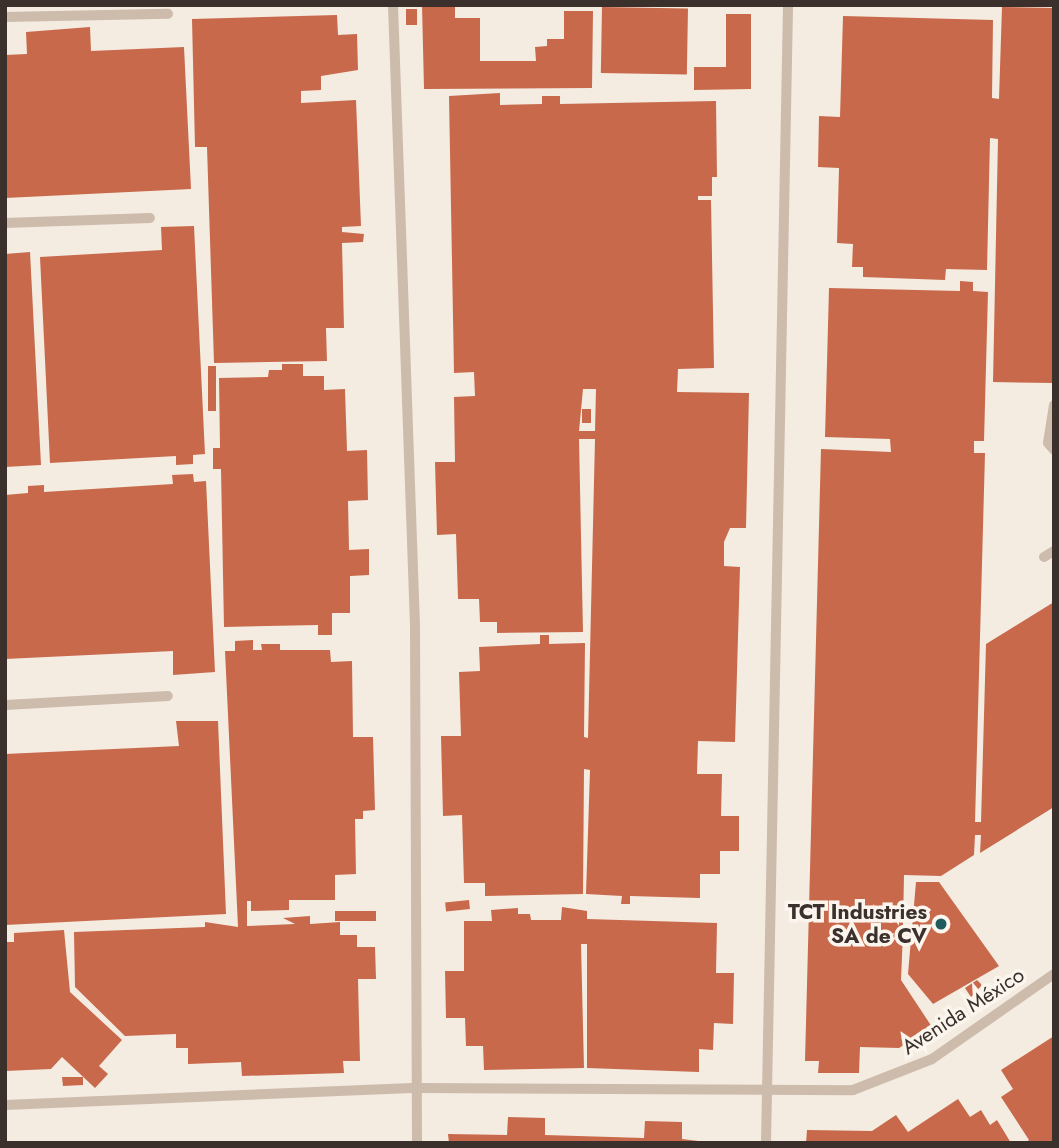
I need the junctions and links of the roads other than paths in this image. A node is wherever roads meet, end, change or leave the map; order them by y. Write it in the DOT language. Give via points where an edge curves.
graph roads {
  1 [pos="393,5"];
  2 [pos="788,5"];
  3 [pos="168,14"];
  4 [pos="5,17"];
  5 [pos="150,218"];
  6 [pos="5,223"];
  7 [pos="1054,405"];
  8 [pos="1054,450"];
  9 [pos="168,696"];
  10 [pos="5,705"];
  11 [pos="1054,974"];
  12 [pos="768,1087"];
  13 [pos="418,1088"];
  14 [pos="5,1104"];
  15 [pos="417,1143"];
  16 [pos="766,1143"];
  1 -- 13 [label="lane" via="415,625"];
  2 -- 12 [label="lane"];
  3 -- 4 [label="lane"];
  5 -- 6 [label="lane"];
  7 -- 8 [label="lane" via="1048,443"];
  9 -- 10 [label="lane"];
  11 -- 12 [label="lane, Avenida México" via="932,1059 894,1076 853,1090"];
  12 -- 13 [label="lane, Avenida México"];
  12 -- 16 [label="lane"];
  13 -- 14 [label="lane, Avenida México"];
  13 -- 15 [label="lane"];
}
